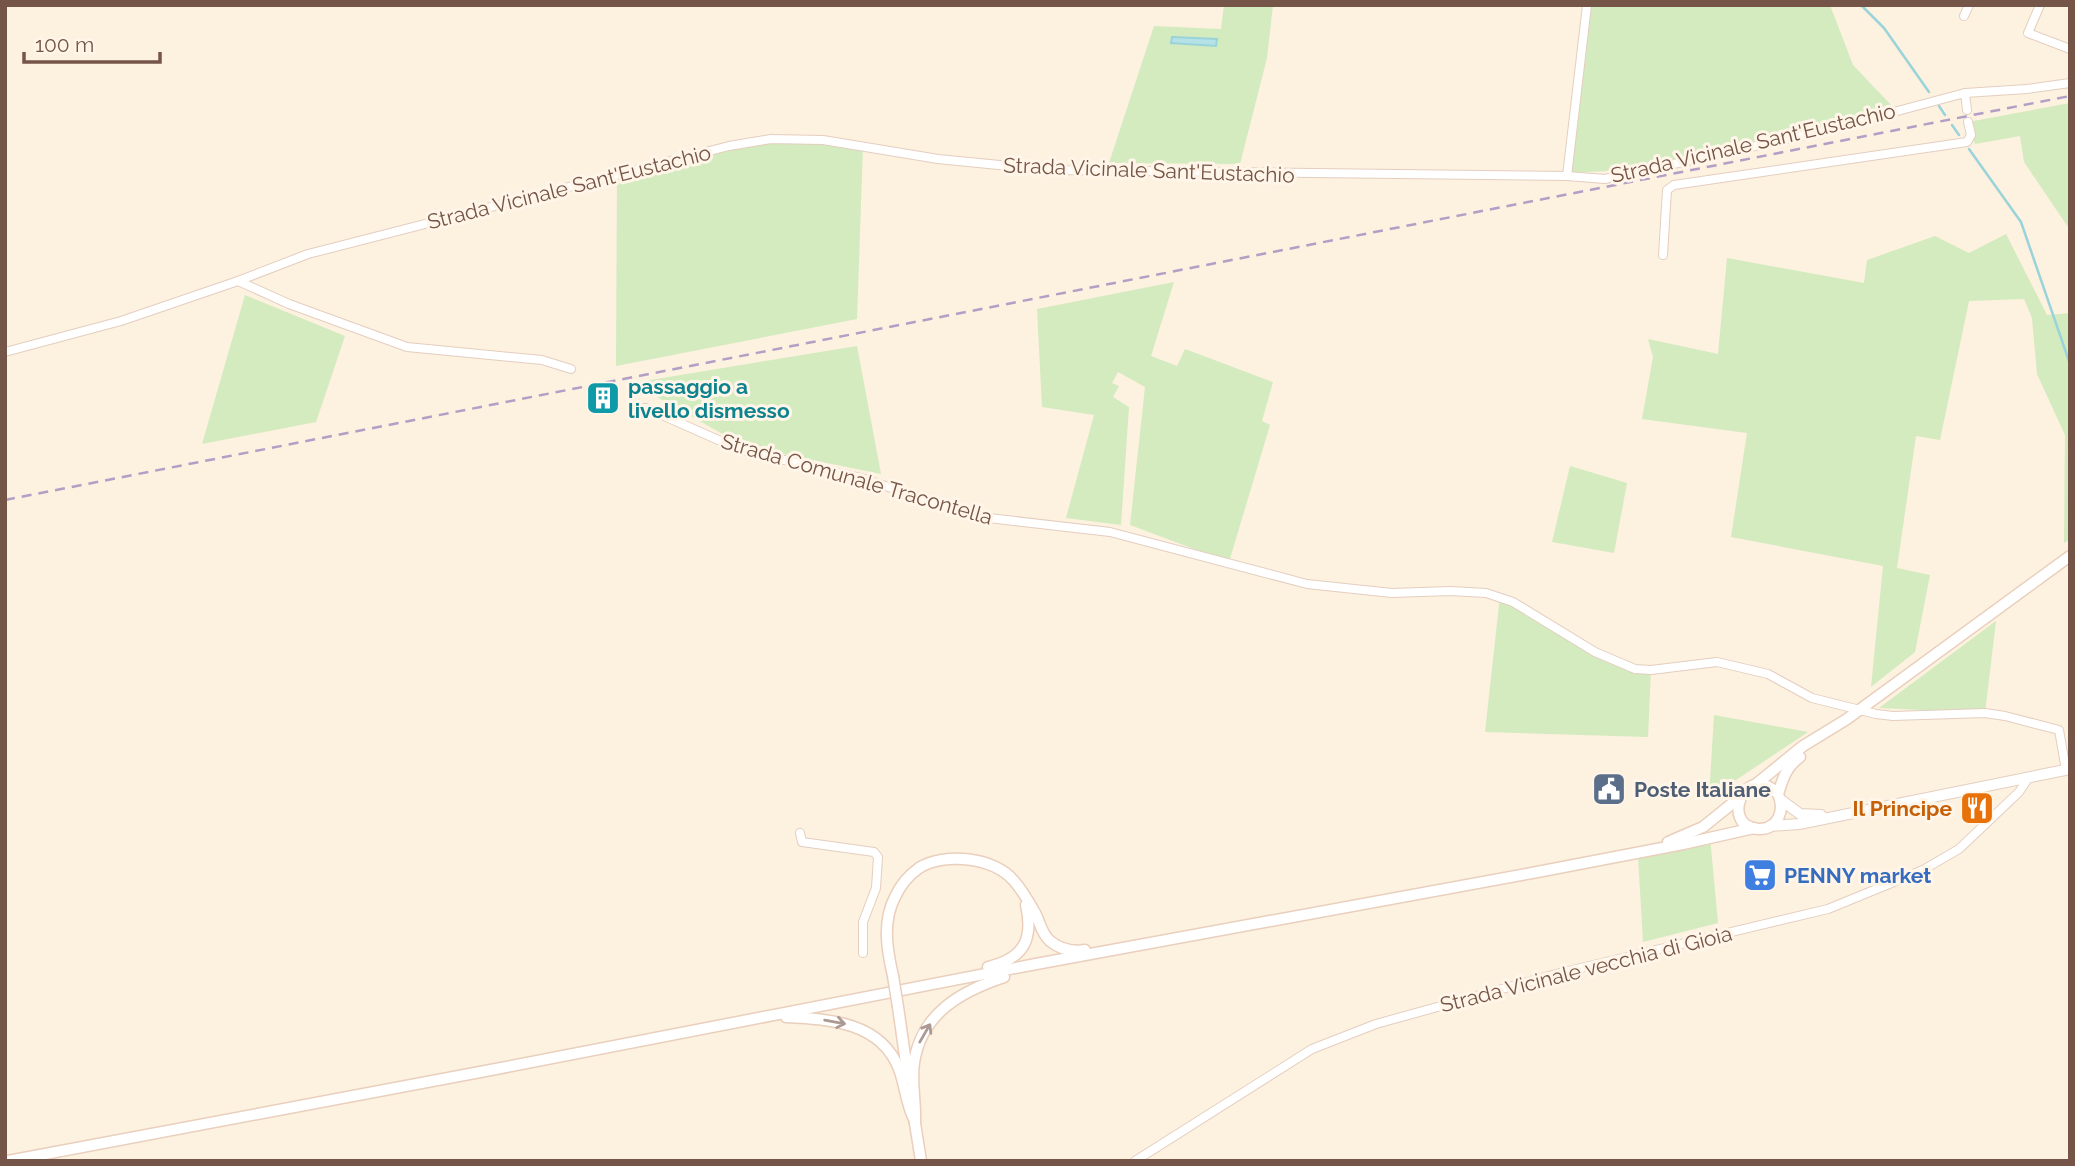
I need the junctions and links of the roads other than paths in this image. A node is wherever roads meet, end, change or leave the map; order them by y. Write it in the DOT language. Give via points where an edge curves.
graph roads {
  1 [pos="1587,5"];
  2 [pos="1969,5"];
  3 [pos="2040,5"];
  4 [pos="1964,16"];
  5 [pos="2070,48"];
  6 [pos="2070,83"];
  7 [pos="1965,93"];
  8 [pos="1967,110"];
  9 [pos="1968,122"];
  10 [pos="1567,176"];
  11 [pos="1663,255"];
  12 [pos="238,281"];
  13 [pos="5,352"];
  14 [pos="571,369"];
  15 [pos="632,410"];
  16 [pos="2070,556"];
  17 [pos="1860,709"];
  18 [pos="1847,719"];
  19 [pos="2068,770"];
  20 [pos="2029,777"];
  21 [pos="1755,785"];
  22 [pos="1779,797"];
  23 [pos="1739,799"];
  24 [pos="1835,816"];
  25 [pos="1770,826"];
  26 [pos="1754,828"];
  27 [pos="800,833"];
  28 [pos="1613,858"];
  29 [pos="1025,899"];
  30 [pos="1131,948"];
  31 [pos="863,953"];
  32 [pos="1036,964"];
  33 [pos="925,986"];
  34 [pos="767,1016"];
  35 [pos="915,1123"];
  36 [pos="8,1161"];
  37 [pos="922,1161"];
  38 [pos="1135,1161"];
  1 -- 10 [label="street"];
  2 -- 4 [label="street"];
  3 -- 5 [label="street" via="2028,33"];
  6 -- 7 [label="street, Strada Vicinale Sant'Eustachio"];
  7 -- 8 [label="street"];
  7 -- 10 [label="street, Strada Vicinale Sant'Eustachio" via="1815,133 1605,179"];
  9 -- 11 [label="street" via="1971,135 1967,142 1674,185 1667,190"];
  10 -- 12 [label="street, Strada Vicinale Sant'Eustachio" via="1050,170 938,159 835,141 771,139 359,240 280,263"];
  12 -- 13 [label="street, Strada Vicinale Sant'Eustachio" via="121,321"];
  12 -- 14 [label="street" via="407,346 542,360"];
  15 -- 17 [label="street, Strada Comunale Tracontella" via="646,408 741,450 861,478 980,517 1110,532 1307,584 1392,593 1486,593 1513,602 1595,652 1635,668 1729,664 1768,674 1812,698"];
  16 -- 17 [label="main road"];
  17 -- 18 [label="main road"];
  17 -- 19 [label="street, Strada Comunale Tracontella" via="1893,716 1985,713 2059,730"];
  18 -- 21 [label="main road" via="1802,746"];
  18 -- 22 [label="main road" via="1791,764 1782,777"];
  19 -- 20 [label="street"];
  20 -- 24 [label="street"];
  20 -- 38 [label="street, Strada Vicinale vecchia di Gioia" via="1959,849 1923,870 1828,909 1560,973 1377,1024 1312,1049"];
  21 -- 22 [label="main road" via="1768,786"];
  21 -- 23 [label="main road"];
  22 -- 24 [label="street" via="1800,814"];
  22 -- 25 [label="main road" via="1781,812"];
  23 -- 26 [label="main road" via="1742,820"];
  23 -- 28 [label="main road" via="1703,827"];
  24 -- 25 [label="street"];
  25 -- 26 [label="main road"];
  26 -- 28 [label="main road"];
  27 -- 31 [label="street" via="802,842 874,852 878,857 876,888 863,922"];
  28 -- 30 [label="main road"];
  29 -- 30 [label="main road" via="1056,945 1076,951"];
  29 -- 33 [label="main road" via="1028,936 1015,955 1000,964"];
  29 -- 35 [label="main road, bridge" via="1010,876 981,862 944,860 920,868 901,887 888,915 887,938"];
  30 -- 32 [label="main road"];
  32 -- 33 [label="main road"];
  35 -- 32 [label="main road, one-way" via="914,1065 921,1038 933,1021 959,995"];
  33 -- 34 [label="main road"];
  34 -- 35 [label="main road, one-way" via="834,1020 881,1042 899,1070"];
  34 -- 36 [label="main road"];
  35 -- 37 [label="main road"];
}
